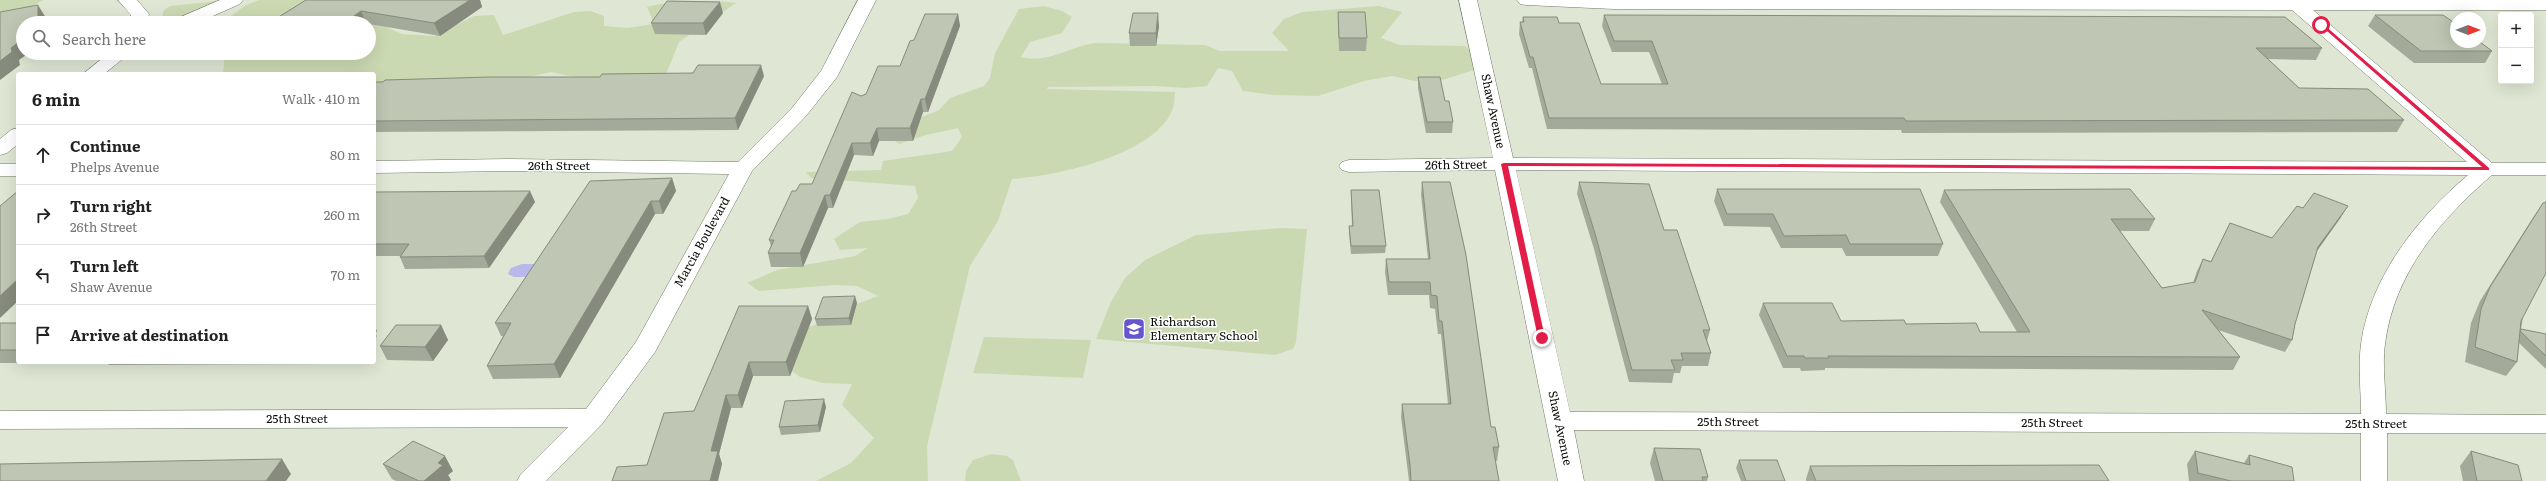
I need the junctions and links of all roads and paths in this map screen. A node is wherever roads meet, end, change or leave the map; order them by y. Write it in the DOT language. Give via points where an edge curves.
graph roads {
  1 [pos="127,0"];
  2 [pos="234,0"];
  3 [pos="867,0"];
  4 [pos="874,0"];
  5 [pos="1468,0"];
  6 [pos="1526,0"];
  7 [pos="1710,2"];
  8 [pos="2297,5"];
  9 [pos="2546,5"];
  10 [pos="140,16"];
  11 [pos="198,16"];
  12 [pos="111,60"];
  13 [pos="95,72"];
  14 [pos="16,136"];
  15 [pos="0,149"];
  16 [pos="1504,164"];
  17 [pos="1350,166"];
  18 [pos="376,167"];
  19 [pos="743,168"];
  20 [pos="2487,169"];
  21 [pos="2546,169"];
  22 [pos="0,170"];
  23 [pos="16,170"];
  24 [pos="593,418"];
  25 [pos="0,420"];
  26 [pos="1558,421"];
  27 [pos="2374,424"];
  28 [pos="2546,424"];
  29 [pos="530,481"];
  30 [pos="1571,481"];
  31 [pos="2374,481"];
  1 -- 10 [label="street"];
  2 -- 11 [label="street"];
  3 -- 4 [label="street"];
  3 -- 19 [label="street, Marcia Boulevard" via="830,73 799,112"];
  5 -- 16 [label="street, Shaw Avenue"];
  6 -- 7 [label="street" via="1614,4"];
  7 -- 8 [label="street"];
  8 -- 9 [label="street"];
  8 -- 20 [label="street"];
  12 -- 13 [label="street"];
  14 -- 15 [label="street"];
  16 -- 17 [label="street, 26th Street"];
  16 -- 20 [label="street, 26th Street"];
  16 -- 26 [label="street, Shaw Avenue"];
  18 -- 19 [label="street, 26th Street"];
  19 -- 24 [label="street, Marcia Boulevard" via="646,346"];
  20 -- 21 [label="street, 26th Street"];
  20 -- 27 [label="street" via="2453,198 2421,234 2385,300 2373,344"];
  22 -- 23 [label="street"];
  24 -- 25 [label="street, 25th Street"];
  24 -- 29 [label="street, Marcia Boulevard"];
  26 -- 27 [label="street, 25th Street"];
  26 -- 30 [label="street, Shaw Avenue"];
  27 -- 28 [label="street, 25th Street"];
  27 -- 31 [label="street"];
}
